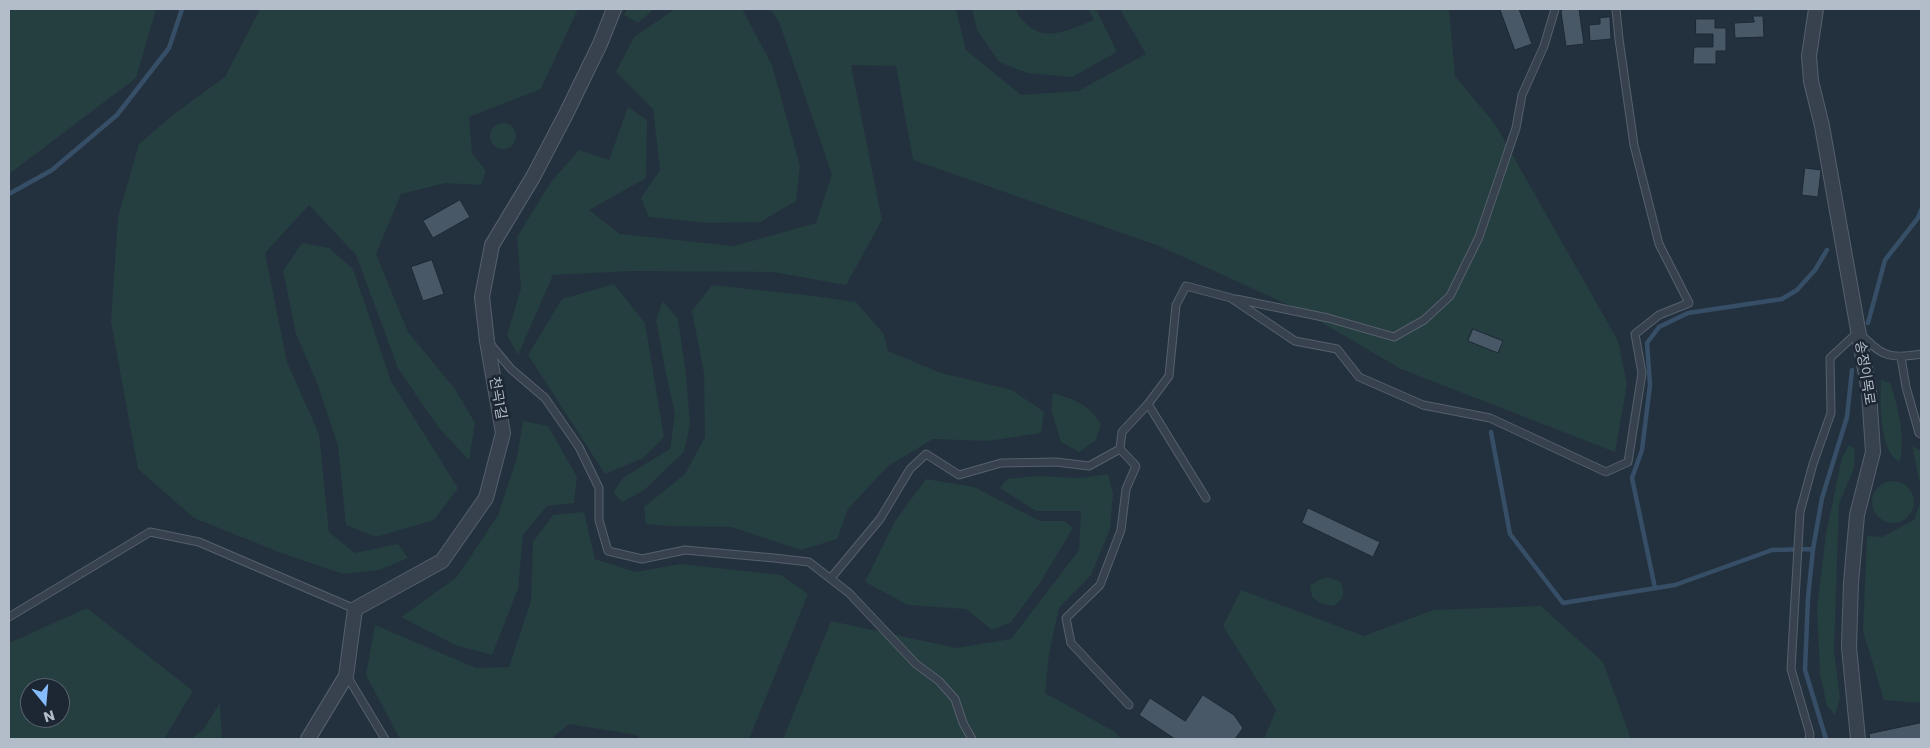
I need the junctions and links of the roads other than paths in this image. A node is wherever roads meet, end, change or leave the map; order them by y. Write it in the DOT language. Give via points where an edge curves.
graph roads {
  1 [pos="614,9"];
  2 [pos="1555,9"];
  3 [pos="1616,9"];
  4 [pos="1816,9"];
  5 [pos="1232,298"];
  6 [pos="1858,332"];
  7 [pos="487,341"];
  8 [pos="1921,354"];
  9 [pos="1901,357"];
  10 [pos="1148,404"];
  11 [pos="1921,434"];
  12 [pos="1120,449"];
  13 [pos="1206,498"];
  14 [pos="831,578"];
  15 [pos="354,609"];
  16 [pos="9,617"];
  17 [pos="346,676"];
  18 [pos="1129,705"];
  19 [pos="308,739"];
  20 [pos="385,739"];
  21 [pos="972,739"];
  22 [pos="1809,739"];
  23 [pos="1858,739"];
  1 -- 7 [label="street, 천곡1길" via="566,114 492,245 482,297"];
  2 -- 5 [label="lane" via="1544,46 1522,95 1516,128 1480,237 1450,296 1424,320 1394,337 1328,318"];
  3 -- 5 [label="lane" via="1634,145 1659,244 1689,303 1659,315 1635,334 1642,373 1628,462 1606,472 1490,418 1423,405 1359,377 1337,349 1295,341"];
  4 -- 6 [label="street, 송정이목로" via="1809,56 1811,81 1822,126"];
  5 -- 10 [label="lane" via="1186,286 1176,305 1169,376"];
  6 -- 9 [label="lane" via="1880,352"];
  6 -- 22 [label="lane" via="1830,358 1831,413 1800,512 1791,669"];
  6 -- 23 [label="street, 송정이목로" via="1869,392 1873,452 1857,515 1851,583 1849,647"];
  7 -- 14 [label="lane" via="511,369 545,398 579,447 599,488 599,520 608,551 642,559 685,550 809,562"];
  7 -- 15 [label="street, 천곡1길" via="503,433 486,498 442,561"];
  8 -- 9 [label="lane"];
  9 -- 11 [label="lane" via="1906,387"];
  10 -- 12 [label="lane" via="1122,432"];
  10 -- 13 [label="lane"];
  12 -- 14 [label="lane" via="1089,466 1001,462 959,475 926,454 910,469 880,519"];
  12 -- 18 [label="lane" via="1136,466 1126,489 1121,530 1100,585 1066,618 1071,643"];
  14 -- 21 [label="lane" via="849,592 916,664 955,699"];
  15 -- 16 [label="lane" via="199,542 150,532"];
  15 -- 17 [label="street"];
  17 -- 19 [label="street"];
  17 -- 20 [label="lane"];
}
